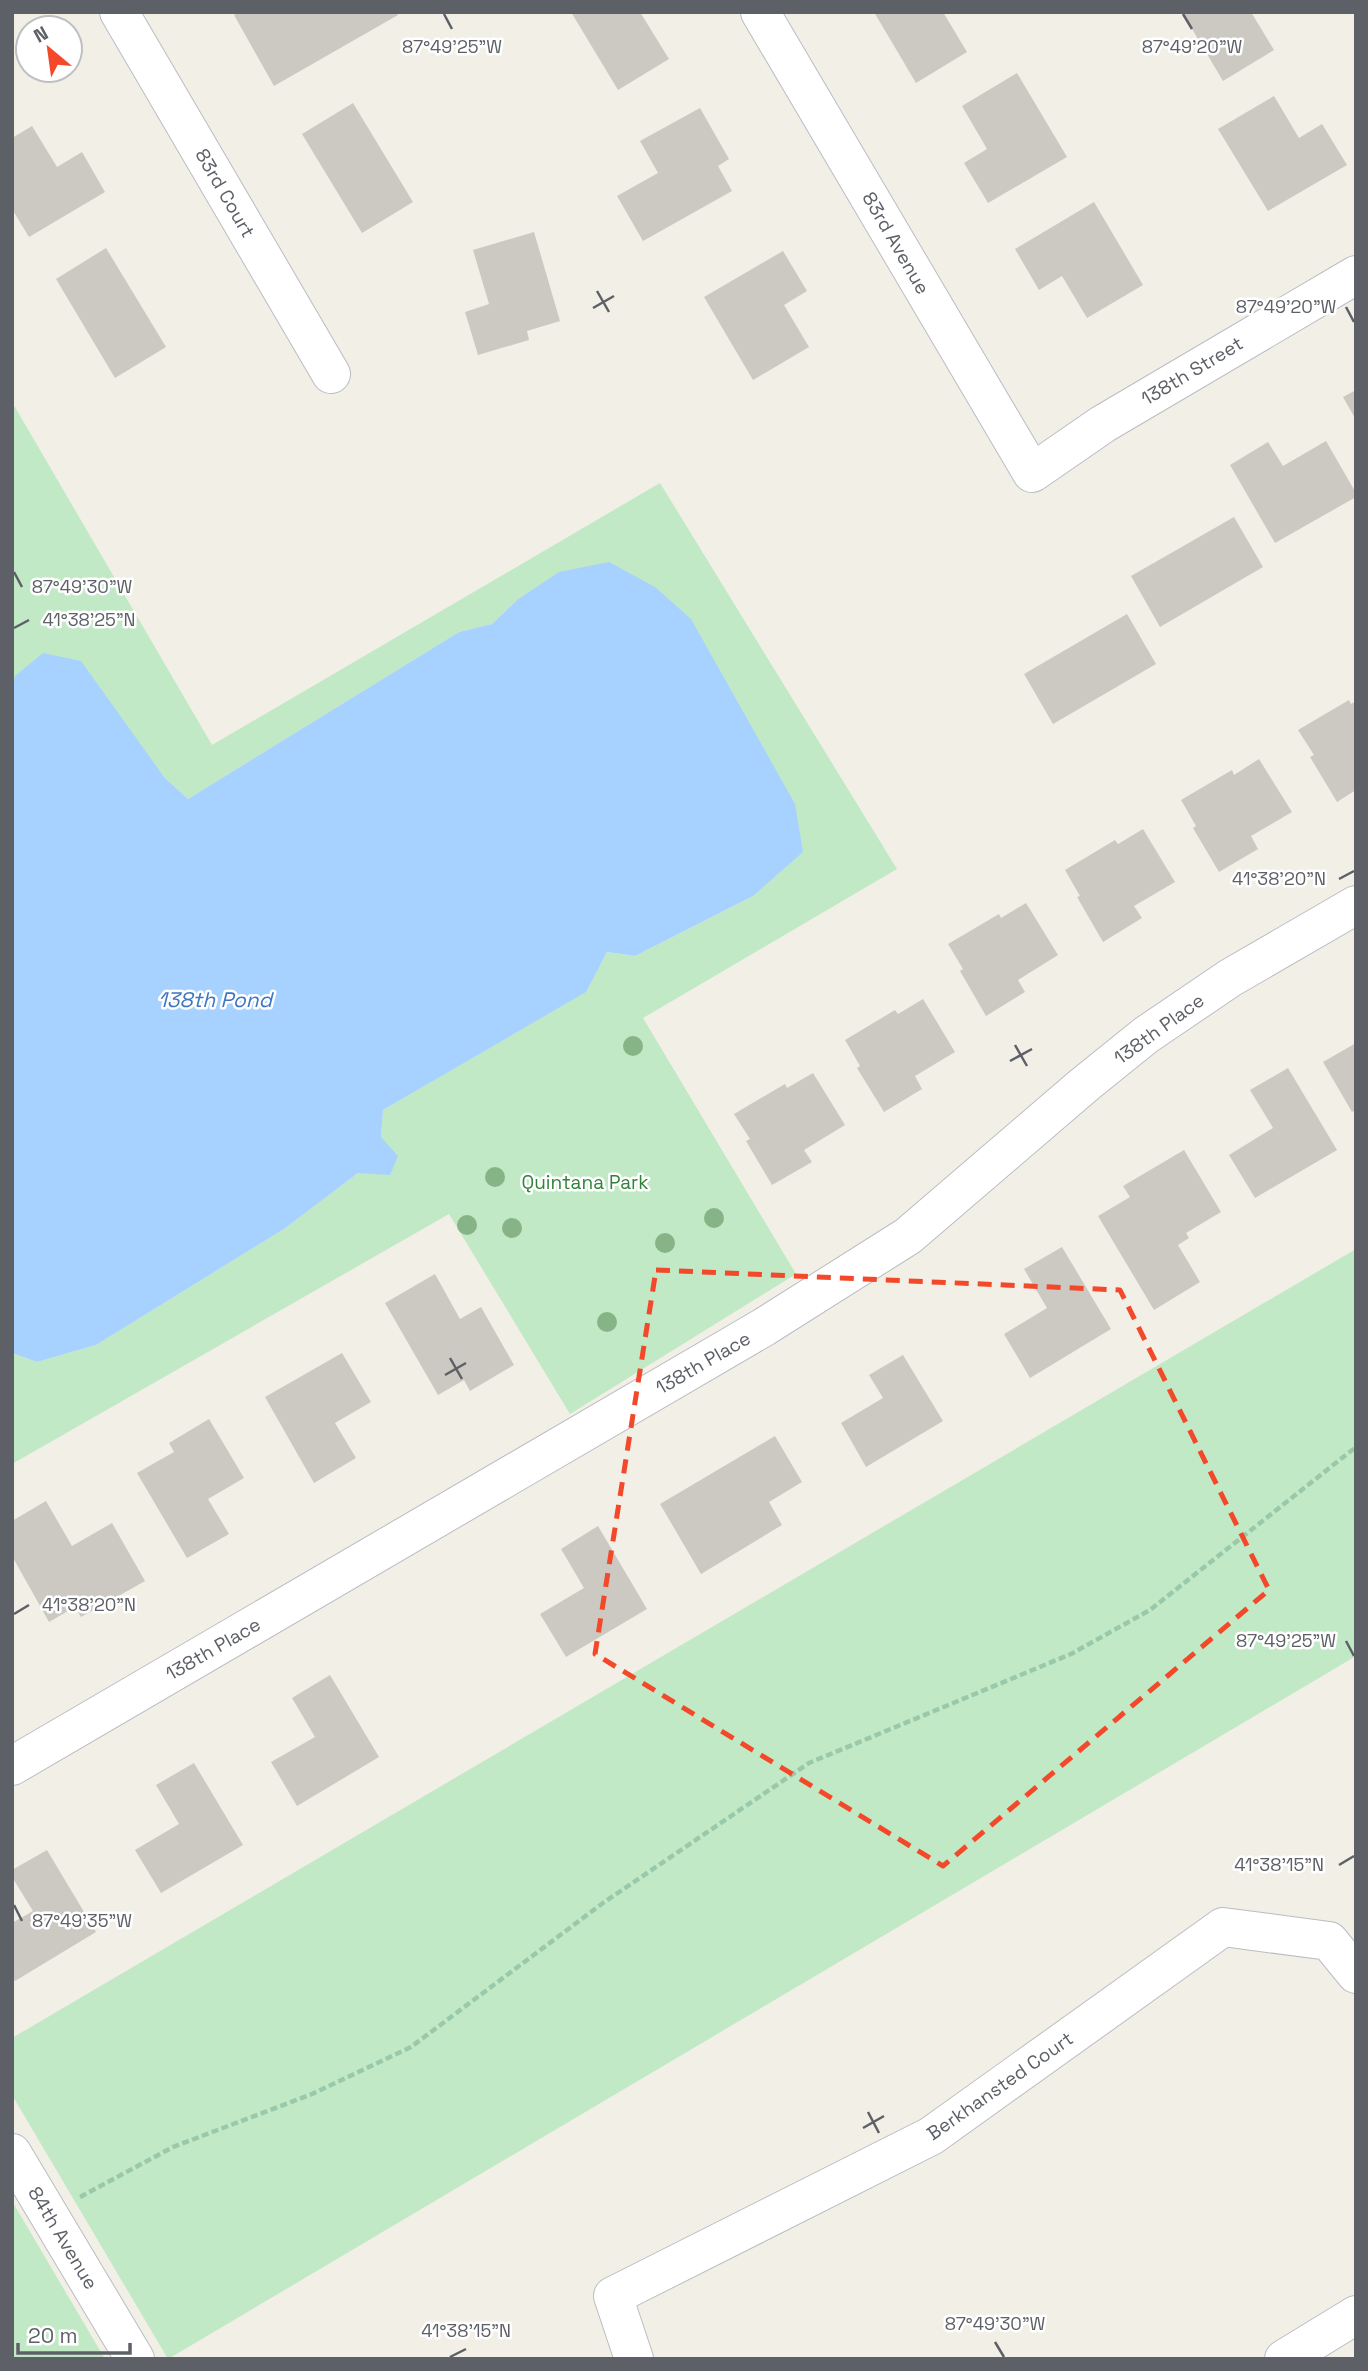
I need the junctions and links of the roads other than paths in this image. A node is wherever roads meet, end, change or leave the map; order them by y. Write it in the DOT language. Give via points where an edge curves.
graph roads {
  1 [pos="119,12"];
  2 [pos="760,12"];
  3 [pos="1356,275"];
  4 [pos="331,374"];
  5 [pos="1032,473"];
  6 [pos="1356,905"];
  7 [pos="12,1766"];
  8 [pos="1356,1974"];
  9 [pos="12,2153"];
  10 [pos="1356,2315"];
  11 [pos="135,2359"];
  12 [pos="634,2359"];
  13 [pos="1283,2359"];
  1 -- 4 [label="street, 83rd Court"];
  2 -- 5 [label="street, 83rd Avenue"];
  3 -- 5 [label="street, 138th Street" via="1103,424"];
  6 -- 7 [label="street, 138th Place" via="1230,978 1146,1035 908,1236 764,1327"];
  8 -- 12 [label="street, Berkhansted Court" via="1329,1941 1223,1927 931,2136 613,2296"];
  9 -- 11 [label="street, 84th Avenue"];
  10 -- 13 [label="street"];
}
